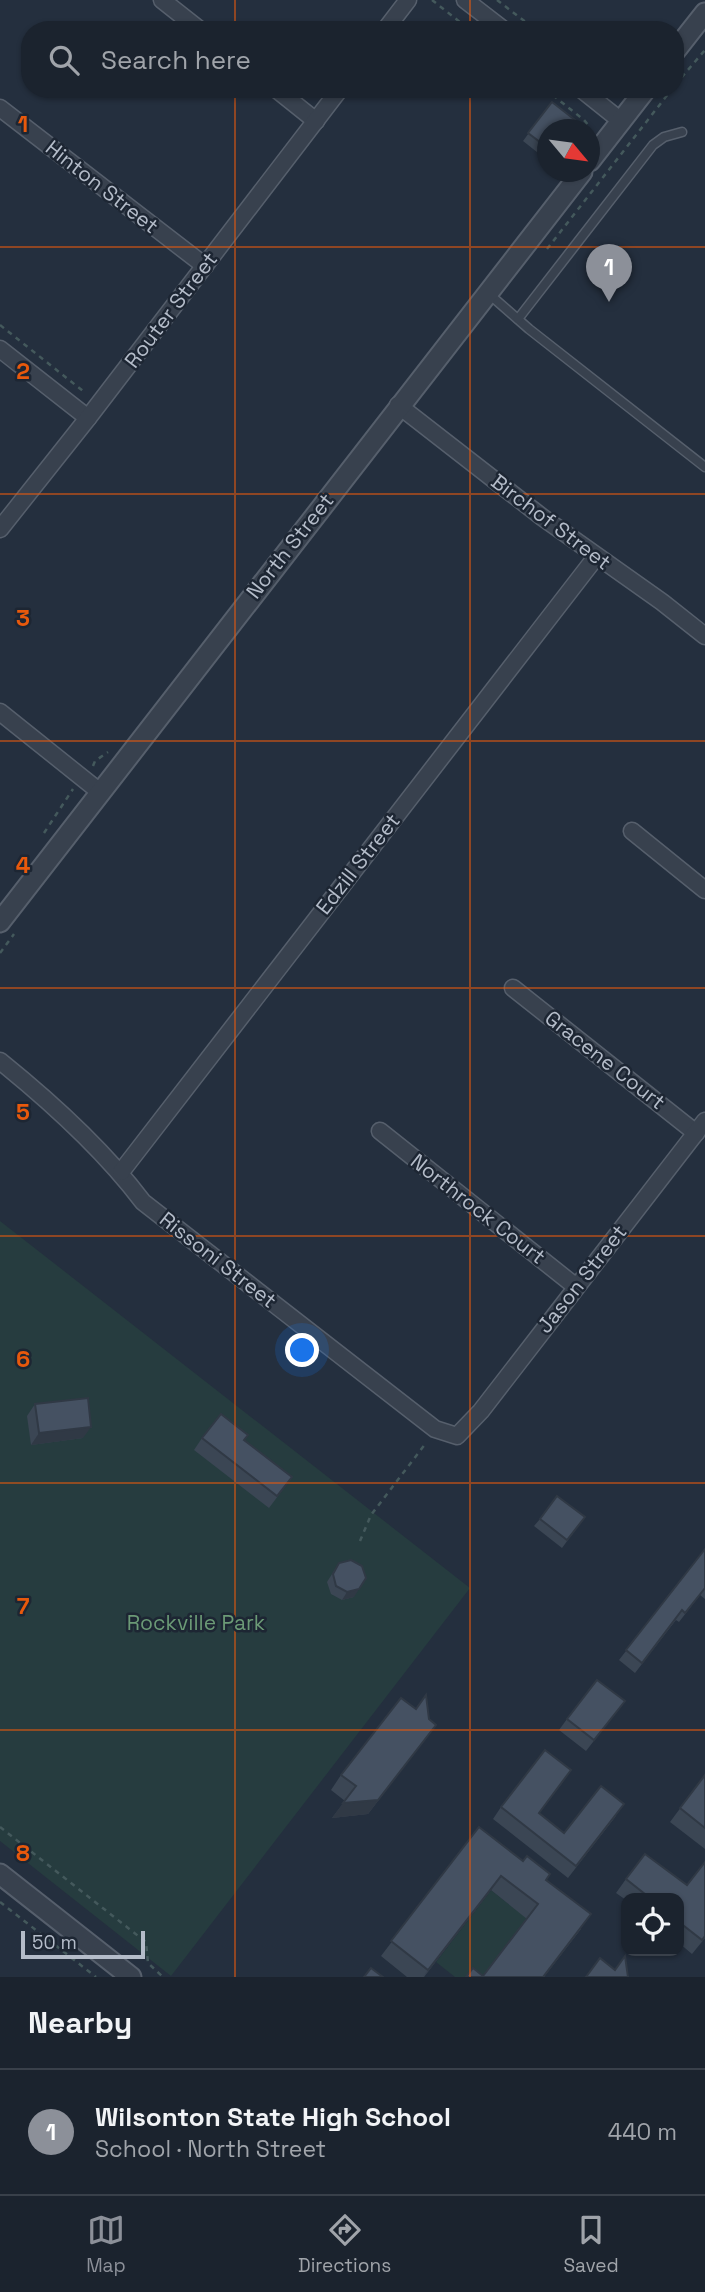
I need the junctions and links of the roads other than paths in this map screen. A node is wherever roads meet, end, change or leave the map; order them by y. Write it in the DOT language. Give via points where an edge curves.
graph roads {
  1 [pos="162,0"];
  2 [pos="408,0"];
  3 [pos="465,0"];
  4 [pos="703,18"];
  5 [pos="189,21"];
  6 [pos="392,21"];
  7 [pos="492,21"];
  8 [pos="684,40"];
  9 [pos="287,98"];
  10 [pos="333,98"];
  11 [pos="592,98"];
  12 [pos="639,98"];
  13 [pos="0,108"];
  14 [pos="316,121"];
  15 [pos="621,121"];
  16 [pos="682,132"];
  17 [pos="600,149"];
  18 [pos="574,182"];
  19 [pos="205,265"];
  20 [pos="487,292"];
  21 [pos="518,319"];
  22 [pos="0,349"];
  23 [pos="398,405"];
  24 [pos="88,418"];
  25 [pos="705,467"];
  26 [pos="0,529"];
  27 [pos="596,557"];
  28 [pos="705,636"];
  29 [pos="0,712"];
  30 [pos="100,792"];
  31 [pos="632,831"];
  32 [pos="705,890"];
  33 [pos="0,922"];
  34 [pos="513,988"];
  35 [pos="0,1061"];
  36 [pos="700,1127"];
  37 [pos="380,1131"];
  38 [pos="121,1172"];
  39 [pos="575,1286"];
  40 [pos="457,1436"];
  41 [pos="0,1874"];
  42 [pos="131,1977"];
  1 -- 5 [label="street"];
  2 -- 6 [label="street"];
  3 -- 7 [label="street"];
  4 -- 8 [label="street"];
  9 -- 14 [label="street"];
  10 -- 14 [label="street, Router Street"];
  11 -- 15 [label="street"];
  12 -- 15 [label="street"];
  13 -- 19 [label="street, Hinton Street"];
  14 -- 19 [label="street, Router Street"];
  15 -- 17 [label="street"];
  16 -- 21 [label="lane" via="653,145"];
  18 -- 20 [label="street, North Street"];
  19 -- 24 [label="street, Router Street"];
  20 -- 21 [label="lane"];
  20 -- 23 [label="street, North Street"];
  21 -- 25 [label="lane"];
  22 -- 24 [label="street"];
  23 -- 27 [label="street, Birchof Street"];
  23 -- 30 [label="street, North Street"];
  24 -- 26 [label="street, Router Street"];
  27 -- 28 [label="street, Birchof Street"];
  27 -- 38 [label="street, Edzill Street"];
  29 -- 30 [label="street"];
  30 -- 33 [label="street, North Street"];
  31 -- 32 [label="street"];
  34 -- 36 [label="street, Gracene Court"];
  35 -- 38 [label="street, Rissoni Street"];
  36 -- 39 [label="street, Jason Street"];
  37 -- 39 [label="street, Northrock Court"];
  38 -- 40 [label="street, Rissoni Street" via="143,1202 435,1429"];
  39 -- 40 [label="street, Jason Street"];
  41 -- 42 [label="street"];
}
